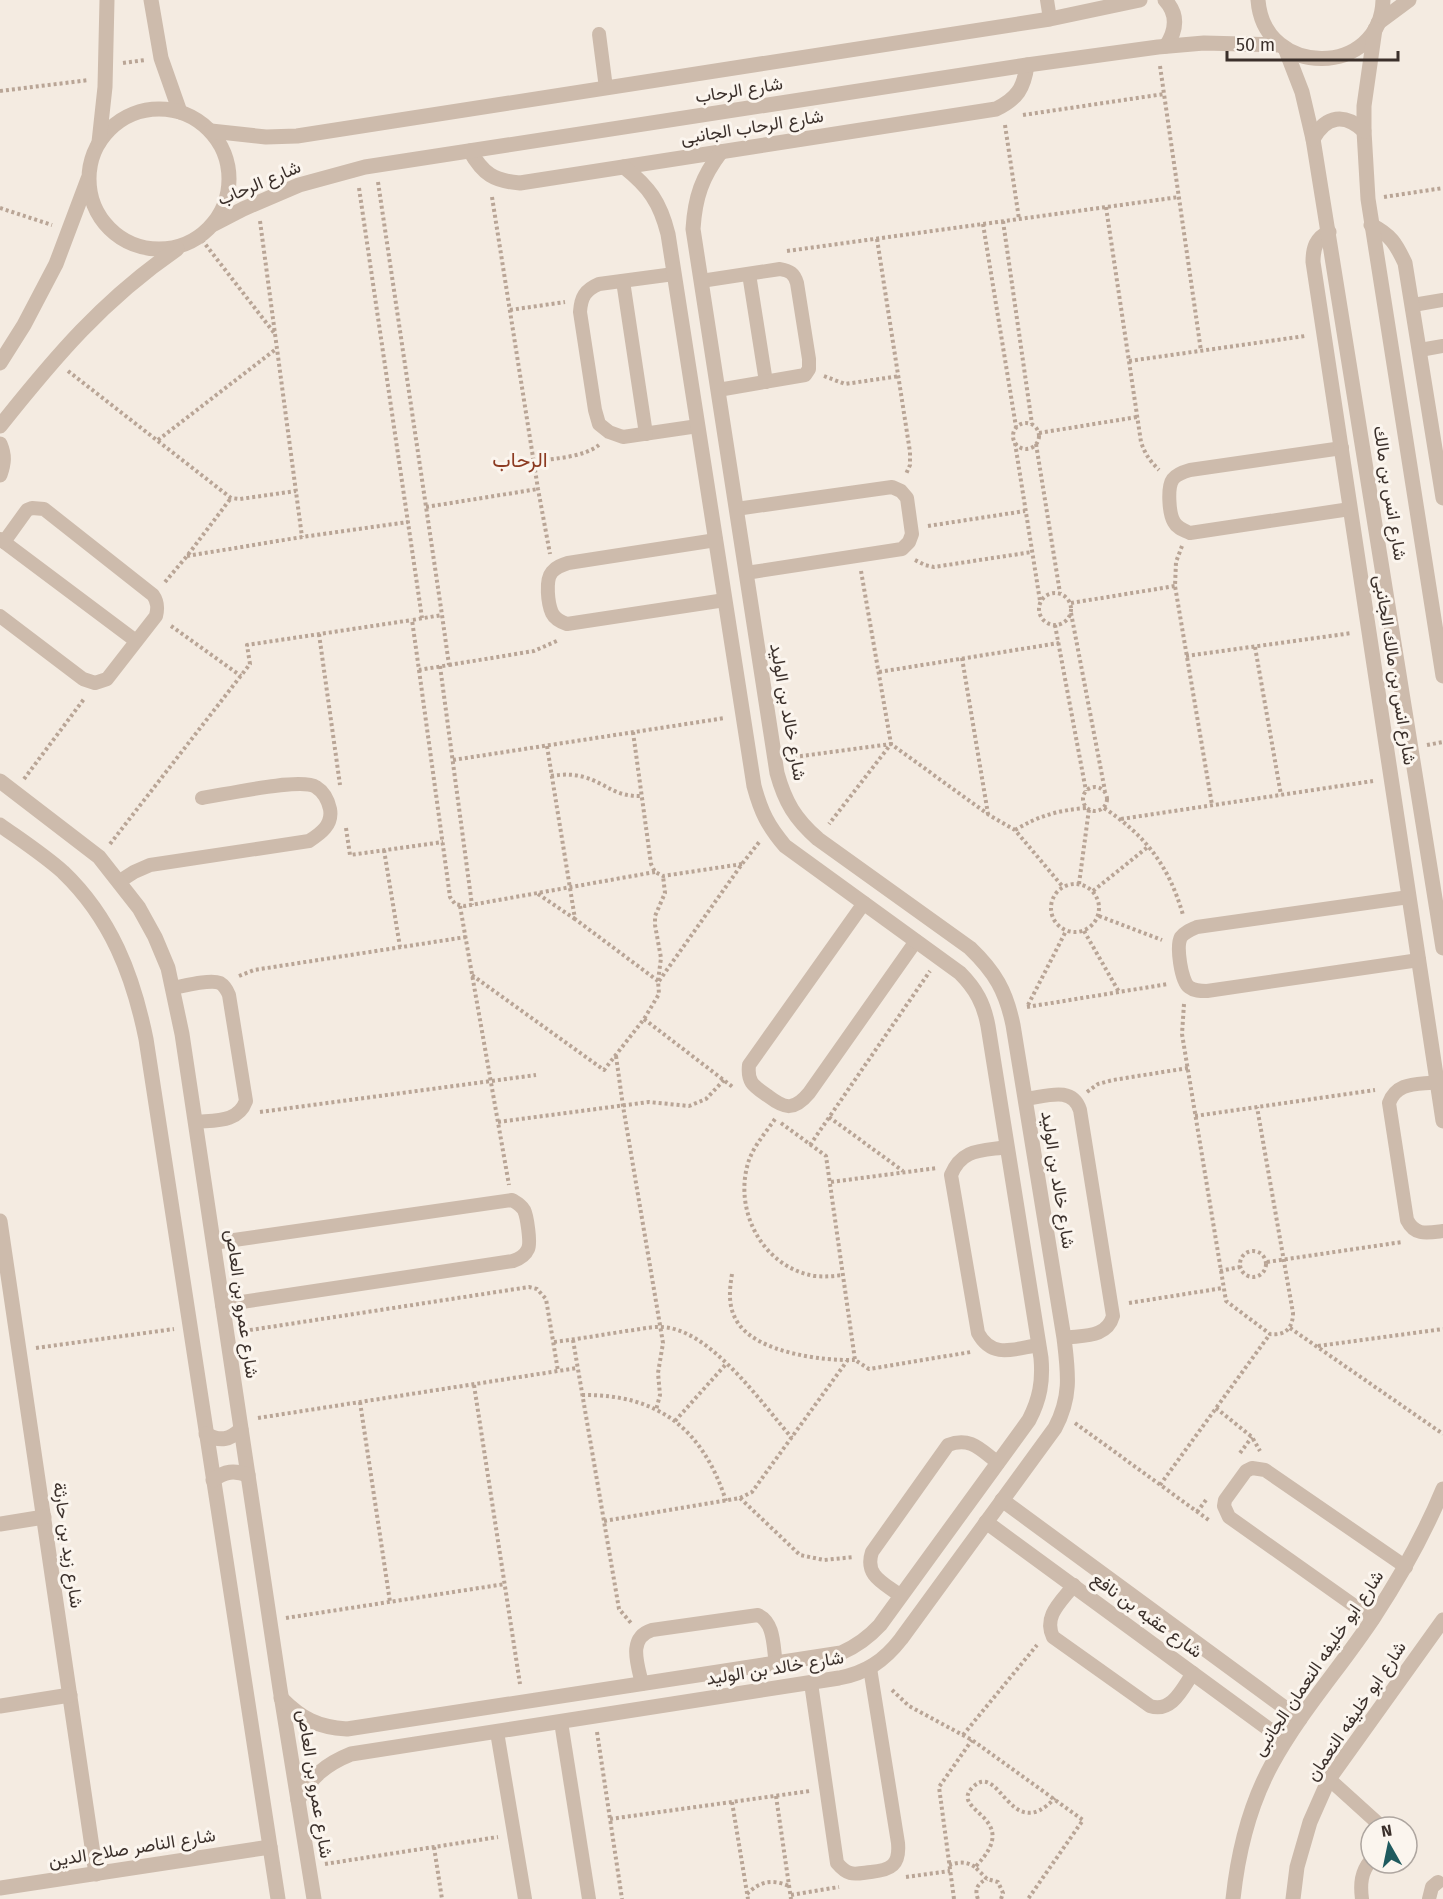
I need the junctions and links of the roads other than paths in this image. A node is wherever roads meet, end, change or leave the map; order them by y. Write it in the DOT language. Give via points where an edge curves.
graph roads {
  1 [pos="107,0"];
  2 [pos="151,0"];
  3 [pos="1047,0"];
  4 [pos="1140,0"];
  5 [pos="1165,0"];
  6 [pos="1258,0"];
  7 [pos="1383,0"];
  8 [pos="1409,0"];
  9 [pos="1050,19"];
  10 [pos="1376,26"];
  11 [pos="599,34"];
  12 [pos="1162,47"];
  13 [pos="1283,47"];
  14 [pos="1027,65"];
  15 [pos="606,88"];
  16 [pos="180,112"];
  17 [pos="211,131"];
  18 [pos="1364,131"];
  19 [pos="1313,139"];
  20 [pos="99,142"];
  21 [pos="470,151"];
  22 [pos="721,152"];
  23 [pos="624,167"];
  24 [pos="88,179"];
  25 [pos="214,224"];
  26 [pos="1371,225"];
  27 [pos="1329,232"];
  28 [pos="182,246"];
  29 [pos="674,274"];
  30 [pos="749,274"];
  31 [pos="623,281"];
  32 [pos="701,282"];
  33 [pos="1443,300"];
  34 [pos="1413,305"];
  35 [pos="1443,346"];
  36 [pos="1420,350"];
  37 [pos="0,363"];
  38 [pos="766,382"];
  39 [pos="718,390"];
  40 [pos="0,426"];
  41 [pos="698,426"];
  42 [pos="646,434"];
  43 [pos="0,444"];
  44 [pos="1342,448"];
  45 [pos="730,470"];
  46 [pos="705,473"];
  47 [pos="0,475"];
  48 [pos="1443,498"];
  49 [pos="736,509"];
  50 [pos="1350,509"];
  51 [pos="716,540"];
  52 [pos="2,541"];
  53 [pos="746,573"];
  54 [pos="725,600"];
  55 [pos="0,616"];
  56 [pos="136,641"];
  57 [pos="1443,676"];
  58 [pos="0,781"];
  59 [pos="202,798"];
  60 [pos="0,825"];
  61 [pos="120,881"];
  62 [pos="1409,897"];
  63 [pos="864,903"];
  64 [pos="932,921"];
  65 [pos="916,941"];
  66 [pos="1443,948"];
  67 [pos="1419,960"];
  68 [pos="173,988"];
  69 [pos="1437,1082"];
  70 [pos="1025,1100"];
  71 [pos="1443,1121"];
  72 [pos="195,1122"];
  73 [pos="1007,1147"];
  74 [pos="1044,1212"];
  75 [pos="1018,1215"];
  76 [pos="0,1221"];
  77 [pos="1443,1231"];
  78 [pos="213,1244"];
  79 [pos="3,1264"];
  80 [pos="222,1305"];
  81 [pos="1064,1338"];
  82 [pos="1038,1345"];
  83 [pos="240,1425"];
  84 [pos="206,1434"];
  85 [pos="998,1463"];
  86 [pos="248,1475"];
  87 [pos="213,1480"];
  88 [pos="1443,1489"];
  89 [pos="1002,1500"];
  90 [pos="44,1517"];
  91 [pos="986,1522"];
  92 [pos="0,1524"];
  93 [pos="1406,1567"];
  94 [pos="1074,1585"];
  95 [pos="901,1596"];
  96 [pos="1373,1619"];
  97 [pos="1443,1620"];
  98 [pos="776,1664"];
  99 [pos="873,1666"];
  100 [pos="1194,1673"];
  101 [pos="811,1683"];
  102 [pos="642,1684"];
  103 [pos="70,1695"];
  104 [pos="282,1698"];
  105 [pos="0,1706"];
  106 [pos="1300,1719"];
  107 [pos="561,1722"];
  108 [pos="497,1732"];
  109 [pos="1286,1741"];
  110 [pos="1329,1779"];
  111 [pos="298,1800"];
  112 [pos="1369,1815"];
  113 [pos="270,1846"];
  114 [pos="96,1874"];
  115 [pos="1362,1875"];
  116 [pos="1438,1882"];
  117 [pos="0,1888"];
  118 [pos="278,1899"];
  119 [pos="314,1899"];
  120 [pos="525,1899"];
  121 [pos="589,1899"];
  122 [pos="1233,1899"];
  123 [pos="1293,1899"];
  124 [pos="1362,1899"];
  125 [pos="1429,1899"];
  1 -- 20 [label="street"];
  2 -- 16 [label="street" via="161,58"];
  3 -- 9 [label="lane"];
  4 -- 9 [label="street, شارع الرحاب"];
  5 -- 12 [label="street" via="1174,12 1176,24 1173,36"];
  6 -- 13 [label="street, شارع انس بن مالك" via="1269,33"];
  7 -- 10 [label="street, شارع انس بن مالك"];
  8 -- 10 [label="street"];
  9 -- 15 [label="street, شارع الرحاب"];
  10 -- 13 [label="street" via="1350,53 1334,58 1317,60"];
  10 -- 18 [label="street, شارع انس بن مالك" via="1366,80"];
  11 -- 15 [label="lane"];
  12 -- 13 [label="street, شارع الرحاب" via="1223,43"];
  12 -- 14 [label="street, شارع الرحاب"];
  13 -- 19 [label="street, شارع انس بن مالك" via="1302,92"];
  14 -- 21 [label="street, شارع الرحاب"];
  14 -- 22 [label="street, شارع الرحاب الجانبى" via="1026,79 1004,112 996,109"];
  15 -- 17 [label="street, شارع الرحاب" via="297,136 266,138"];
  16 -- 17 [label="street"];
  16 -- 20 [label="street" via="161,109 126,117"];
  17 -- 25 [label="street" via="229,166 230,187"];
  18 -- 19 [label="street" via="1356,124 1336,119 1318,129"];
  18 -- 26 [label="street, شارع انس بن مالك"];
  19 -- 27 [label="street, شارع انس بن مالك"];
  20 -- 24 [label="street"];
  21 -- 23 [label="street, شارع الرحاب الجانبى" via="489,175 504,182"];
  21 -- 25 [label="street, شارع الرحاب" via="376,165 299,185"];
  22 -- 23 [label="street, شارع الرحاب الجانبى"];
  22 -- 32 [label="street, شارع خالد بن الوليد" via="709,168 694,208"];
  23 -- 29 [label="street, شارع خالد بن الوليد" via="653,196 662,214"];
  24 -- 28 [label="street" via="98,213 108,228 129,244 156,250"];
  24 -- 37 [label="street" via="41,294"];
  25 -- 28 [label="street"];
  26 -- 34 [label="street" via="1396,244 1405,263"];
  26 -- 57 [label="street, شارع انس بن مالك"];
  27 -- 44 [label="street, شارع انس بن مالك الجانبى" via="1321,236 1313,253"];
  27 -- 66 [label="street, شارع انس بن مالك"];
  28 -- 40 [label="street" via="121,291 81,329"];
  29 -- 31 [label="lane"];
  29 -- 41 [label="street, شارع خالد بن الوليد"];
  30 -- 32 [label="lane"];
  30 -- 38 [label="lane"];
  30 -- 38 [label="lane" via="788,270 794,275 799,294 809,369 805,375"];
  31 -- 42 [label="lane"];
  31 -- 42 [label="lane" via="588,289 581,299 580,312 599,424 623,437"];
  32 -- 39 [label="street, شارع خالد بن الوليد"];
  33 -- 34 [label="lane"];
  34 -- 36 [label="street"];
  35 -- 36 [label="lane"];
  36 -- 48 [label="street"];
  38 -- 39 [label="lane"];
  39 -- 45 [label="street, شارع خالد بن الوليد"];
  41 -- 42 [label="lane"];
  41 -- 46 [label="street, شارع خالد بن الوليد"];
  43 -- 47 [label="street" via="4,465"];
  44 -- 50 [label="street, شارع انس بن مالك الجانبى"];
  44 -- 50 [label="lane" via="1190,470 1171,481 1168,490 1173,522 1190,533"];
  45 -- 46 [label="street"];
  45 -- 49 [label="street, شارع خالد بن الوليد"];
  46 -- 51 [label="street, شارع خالد بن الوليد"];
  49 -- 53 [label="street, شارع خالد بن الوليد"];
  49 -- 53 [label="lane" via="892,487 907,498 912,534 902,549"];
  50 -- 62 [label="street, شارع انس بن مالك الجانبى"];
  51 -- 54 [label="street, شارع خالد بن الوليد"];
  51 -- 54 [label="lane" via="558,566 547,582 551,612 567,624"];
  52 -- 56 [label="lane"];
  52 -- 56 [label="lane" via="27,510 44,509 153,595 158,605 156,616"];
  53 -- 64 [label="street, شارع خالد بن الوليد" via="775,760 782,792 791,810 818,838"];
  54 -- 63 [label="street, شارع خالد بن الوليد" via="760,808 770,829 785,846"];
  55 -- 56 [label="lane" via="83,679 95,683 107,679"];
  58 -- 61 [label="street, شارع عمرو بن العاص" via="99,857"];
  59 -- 61 [label="lane" via="297,783 314,785 327,798 331,815 324,831 309,841 150,866"];
  60 -- 84 [label="street" via="62,872 88,900 126,965 139,1003"];
  61 -- 68 [label="street, شارع عمرو بن العاص" via="155,937"];
  62 -- 67 [label="street, شارع انس بن مالك الجانبى"];
  62 -- 67 [label="lane" via="1197,927 1181,937 1178,946 1186,984 1198,991"];
  63 -- 65 [label="street, شارع خالد بن الوليد"];
  63 -- 65 [label="lane" via="749,1065 752,1084 780,1105 792,1107 809,1094"];
  64 -- 65 [label="street"];
  64 -- 70 [label="street, شارع خالد بن الوليد" via="970,948 999,982 1010,1010"];
  65 -- 73 [label="street, شارع خالد بن الوليد" via="971,984 979,996 985,1011"];
  67 -- 69 [label="street, شارع انس بن مالك الجانبى"];
  68 -- 72 [label="street, شارع عمرو بن العاص"];
  68 -- 72 [label="lane" via="212,982 226,988 229,995 246,1101 244,1109 231,1119"];
  69 -- 71 [label="street, شارع انس بن مالك الجانبى"];
  69 -- 77 [label="lane" via="1404,1086 1392,1095 1389,1103 1407,1220 1417,1232"];
  70 -- 74 [label="street, شارع خالد بن الوليد"];
  70 -- 81 [label="lane" via="1062,1094 1078,1102 1113,1316 1106,1330"];
  72 -- 78 [label="street, شارع عمرو بن العاص"];
  73 -- 75 [label="street, شارع خالد بن الوليد"];
  73 -- 82 [label="lane" via="970,1153 954,1166 951,1175 978,1333 993,1349"];
  74 -- 75 [label="street"];
  74 -- 81 [label="street, شارع خالد بن الوليد"];
  75 -- 82 [label="street, شارع خالد بن الوليد"];
  76 -- 79 [label="street, شارع زيد بن حارثة"];
  78 -- 80 [label="street, شارع عمرو بن العاص"];
  78 -- 80 [label="lane" via="512,1200 524,1210 530,1243 521,1258 513,1261"];
  79 -- 90 [label="street, شارع زيد بن حارثة"];
  80 -- 83 [label="street, شارع عمرو بن العاص"];
  81 -- 89 [label="street, شارع خالد بن الوليد" via="1069,1372 1063,1414"];
  82 -- 85 [label="street, شارع خالد بن الوليد" via="1042,1374 1037,1406"];
  83 -- 84 [label="street" via="234,1436 224,1439"];
  83 -- 86 [label="street, شارع عمرو بن العاص"];
  84 -- 87 [label="street"];
  85 -- 95 [label="street, شارع خالد بن الوليد"];
  85 -- 95 [label="lane" via="972,1443 948,1445 869,1561 876,1578"];
  86 -- 87 [label="street" via="229,1472"];
  86 -- 104 [label="street, شارع عمرو بن العاص"];
  87 -- 113 [label="street"];
  88 -- 93 [label="street, شارع ابو خليفه النعمان الجانبى"];
  89 -- 91 [label="street, شارع خالد بن الوليد"];
  89 -- 106 [label="street, شارع عقبه بن نافع"];
  90 -- 92 [label="street"];
  90 -- 103 [label="street, شارع زيد بن حارثة"];
  91 -- 94 [label="street, شارع عقبه بن نافع"];
  91 -- 99 [label="street, شارع خالد بن الوليد" via="890,1653"];
  93 -- 96 [label="street, شارع ابو خليفه النعمان الجانبى"];
  93 -- 96 [label="lane" via="1265,1470 1246,1471 1225,1500 1229,1517"];
  94 -- 100 [label="street, شارع عقبه بن نافع"];
  94 -- 100 [label="lane" via="1051,1615 1049,1630 1053,1638 1158,1708 1173,1702"];
  95 -- 98 [label="street, شارع خالد بن الوليد" via="869,1637 856,1646 841,1653"];
  96 -- 106 [label="street, شارع ابو خليفه النعمان الجانبى"];
  97 -- 110 [label="street, شارع ابو خليفه النعمان"];
  98 -- 102 [label="street, شارع خالد بن الوليد"];
  98 -- 102 [label="lane" via="769,1623 758,1615 644,1632 636,1645"];
  99 -- 101 [label="street, شارع خالد بن الوليد" via="855,1675"];
  99 -- 101 [label="lane" via="899,1853 895,1864 886,1870 852,1874 837,1863"];
  100 -- 109 [label="street, شارع عقبه بن نافع"];
  101 -- 107 [label="street, شارع خالد بن الوليد"];
  102 -- 104 [label="street, شارع خالد بن الوليد" via="347,1729 328,1728 310,1721"];
  103 -- 105 [label="street"];
  103 -- 114 [label="street, شارع زيد بن حارثة"];
  104 -- 111 [label="street, شارع عمرو بن العاص"];
  106 -- 109 [label="street, شارع ابو خليفه النعمان الجانبى"];
  107 -- 108 [label="street, شارع خالد بن الوليد"];
  107 -- 121 [label="lane"];
  108 -- 111 [label="street, شارع خالد بن الوليد" via="351,1754 320,1771"];
  108 -- 120 [label="lane"];
  109 -- 122 [label="street, شارع ابو خليفه النعمان الجانبى" via="1249,1819"];
  110 -- 112 [label="lane"];
  110 -- 123 [label="street, شارع ابو خليفه النعمان" via="1310,1822"];
  111 -- 119 [label="street, شارع عمرو بن العاص"];
  113 -- 114 [label="street, شارع الناصر صلاح الدين"];
  113 -- 118 [label="street"];
  114 -- 117 [label="street, شارع الناصر صلاح الدين"];
  115 -- 124 [label="lane"];
  116 -- 125 [label="lane"];
}
